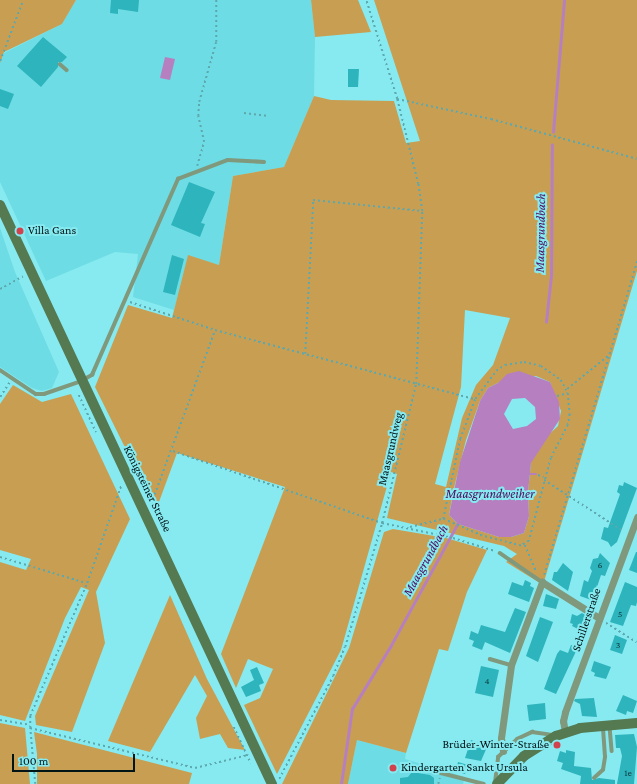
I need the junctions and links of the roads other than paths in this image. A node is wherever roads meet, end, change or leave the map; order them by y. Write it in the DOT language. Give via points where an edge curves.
graph roads {
  1 [pos="60,64"];
  2 [pos="67,70"];
  3 [pos="264,162"];
  4 [pos="0,205"];
  5 [pos="0,370"];
  6 [pos="81,382"];
  7 [pos="637,517"];
  8 [pos="500,553"];
  9 [pos="542,582"];
  10 [pos="599,618"];
  11 [pos="490,659"];
  12 [pos="511,665"];
  13 [pos="637,723"];
  14 [pos="607,726"];
  15 [pos="565,732"];
  16 [pos="556,736"];
  17 [pos="503,751"];
  18 [pos="612,751"];
  19 [pos="441,773"];
  20 [pos="594,778"];
  21 [pos="274,783"];
  22 [pos="484,784"];
  23 [pos="496,784"];
  1 -- 2 [label="lane"];
  3 -- 6 [label="lane" via="228,160 178,179 92,375"];
  4 -- 6 [label="main road, Königsteiner Straße"];
  5 -- 6 [label="lane" via="36,394 44,394"];
  6 -- 21 [label="main road, Königsteiner Straße"];
  7 -- 10 [label="street, Schillerstraße"];
  8 -- 9 [label="lane"];
  9 -- 10 [label="street"];
  9 -- 12 [label="street"];
  10 -- 15 [label="street, Schillerstraße" via="565,712"];
  11 -- 12 [label="lane"];
  12 -- 17 [label="street" via="501,738"];
  13 -- 14 [label="main road"];
  14 -- 15 [label="main road"];
  14 -- 18 [label="lane"];
  14 -- 20 [label="lane" via="602,770"];
  15 -- 16 [label="main road"];
  16 -- 17 [label="lane" via="538,731 524,734"];
  16 -- 23 [label="main road" via="524,756"];
  17 -- 23 [label="lane" via="496,764"];
  19 -- 22 [label="lane"];
}
